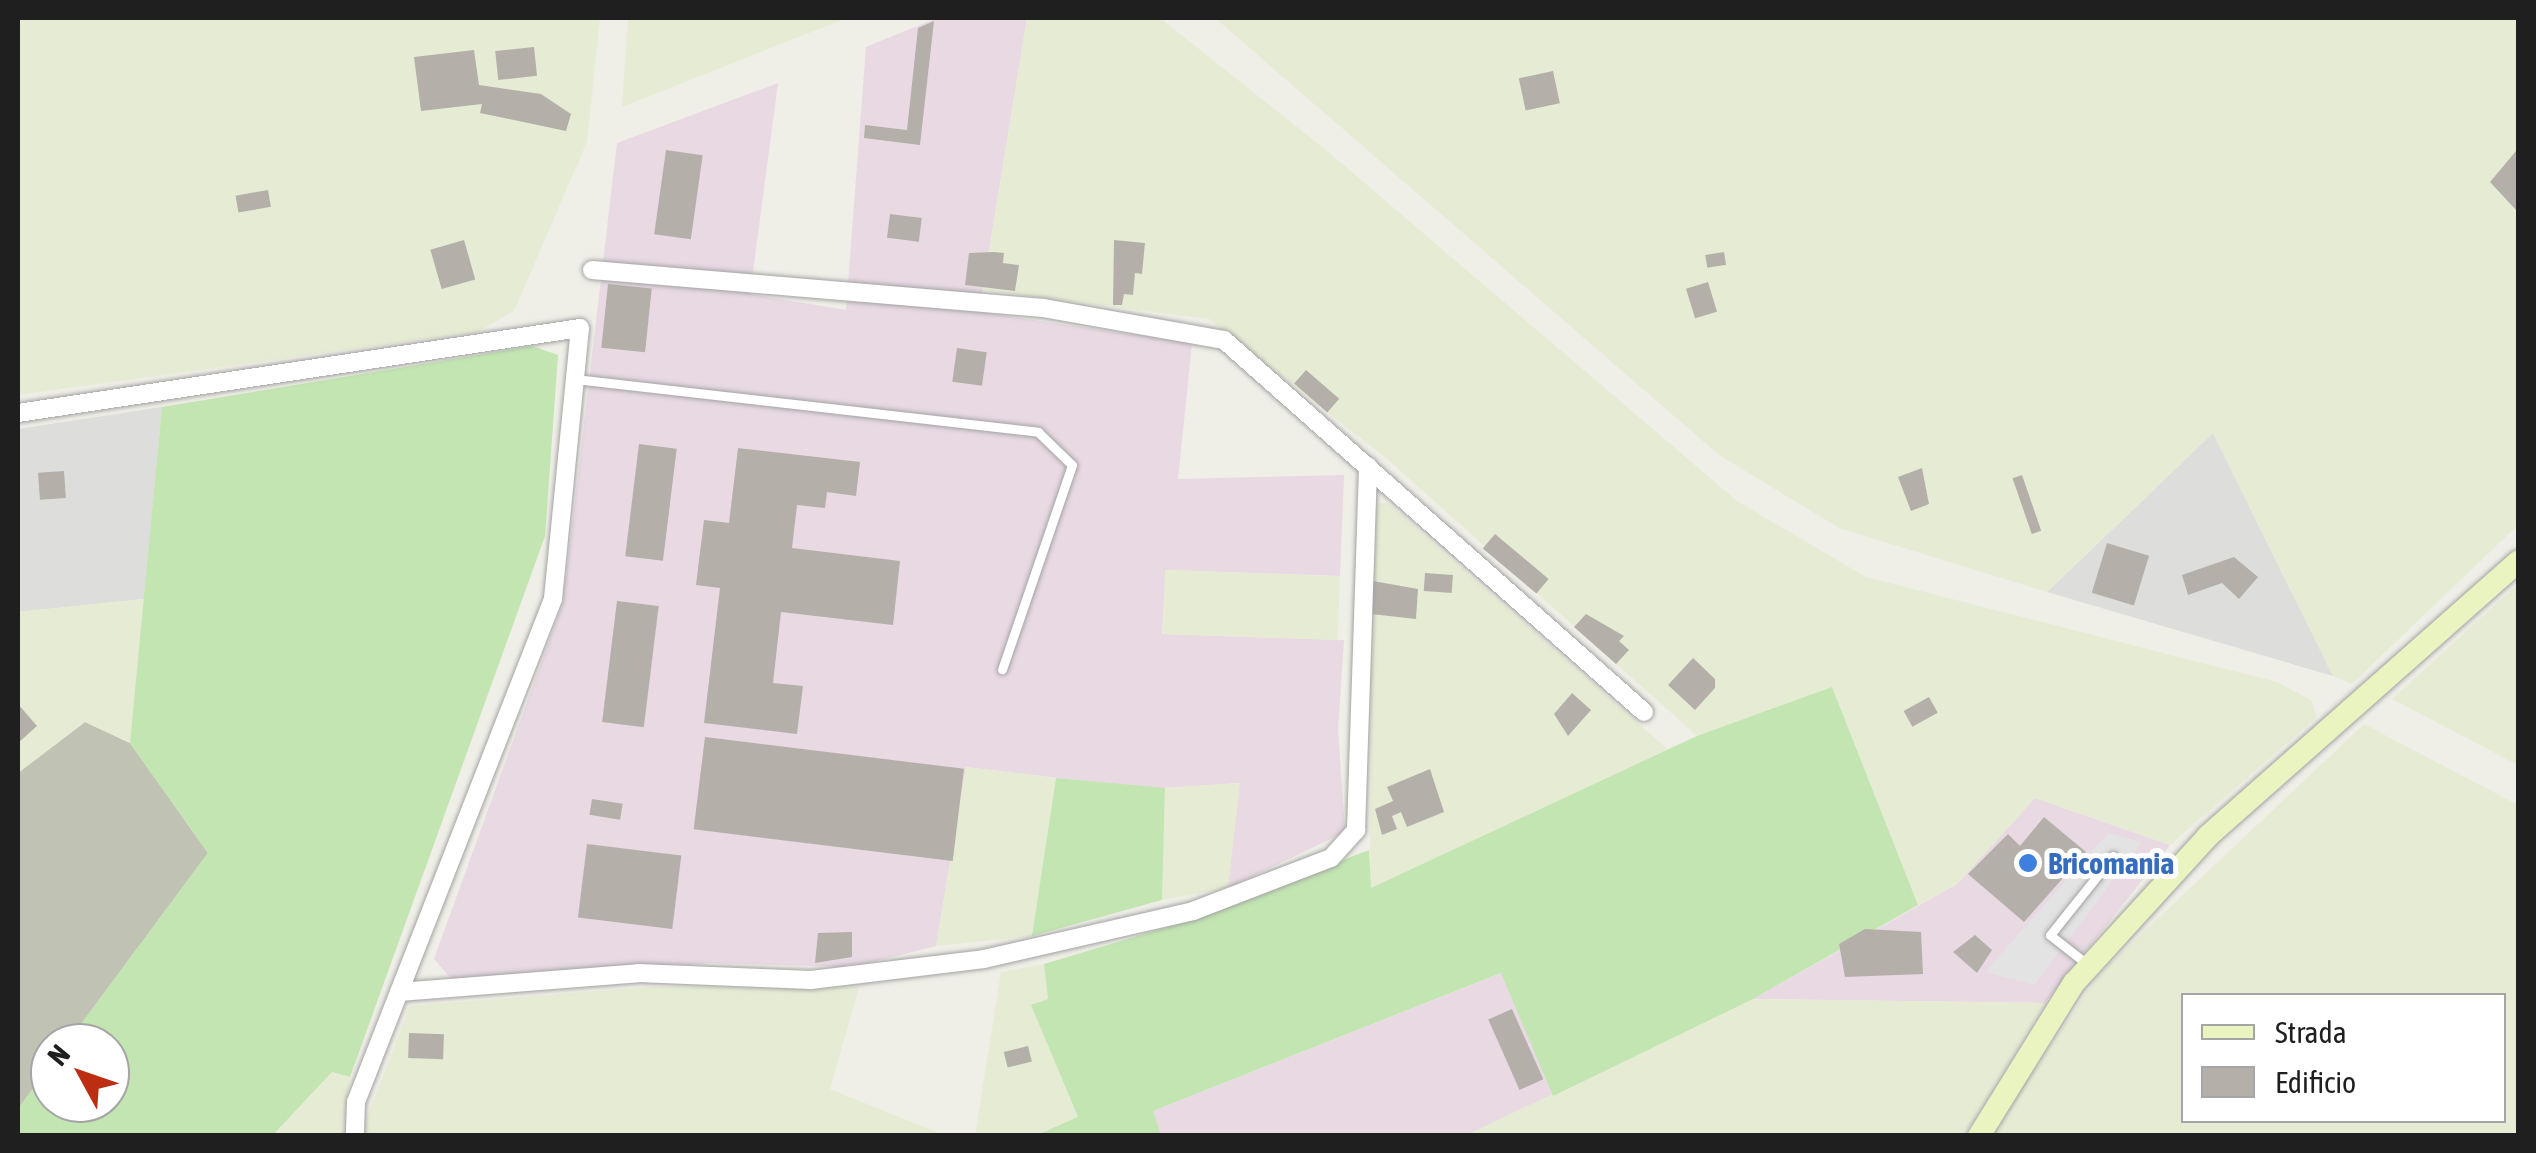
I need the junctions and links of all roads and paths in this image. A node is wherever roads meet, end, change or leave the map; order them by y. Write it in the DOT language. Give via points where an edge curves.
graph roads {
  1 [pos="592,270"];
  2 [pos="575,380"];
  3 [pos="18,413"];
  4 [pos="1368,466"];
  5 [pos="2518,562"];
  6 [pos="1002,669"];
  7 [pos="1644,712"];
  8 [pos="2112,856"];
  9 [pos="2089,966"];
  10 [pos="399,992"];
  11 [pos="355,1136"];
  12 [pos="1980,1136"];
  1 -- 4 [label="street" via="1043,308 1224,340"];
  2 -- 3 [label="street" via="580,328"];
  2 -- 6 [label="lane" via="1038,432 1072,465"];
  2 -- 10 [label="street" via="553,599"];
  4 -- 7 [label="street"];
  4 -- 10 [label="street" via="1356,830 1331,858 1193,911 984,959 811,980 638,973"];
  5 -- 9 [label="main road" via="2208,836"];
  8 -- 9 [label="lane" via="2050,935"];
  9 -- 12 [label="main road"];
  10 -- 11 [label="street" via="356,1102"];
}
